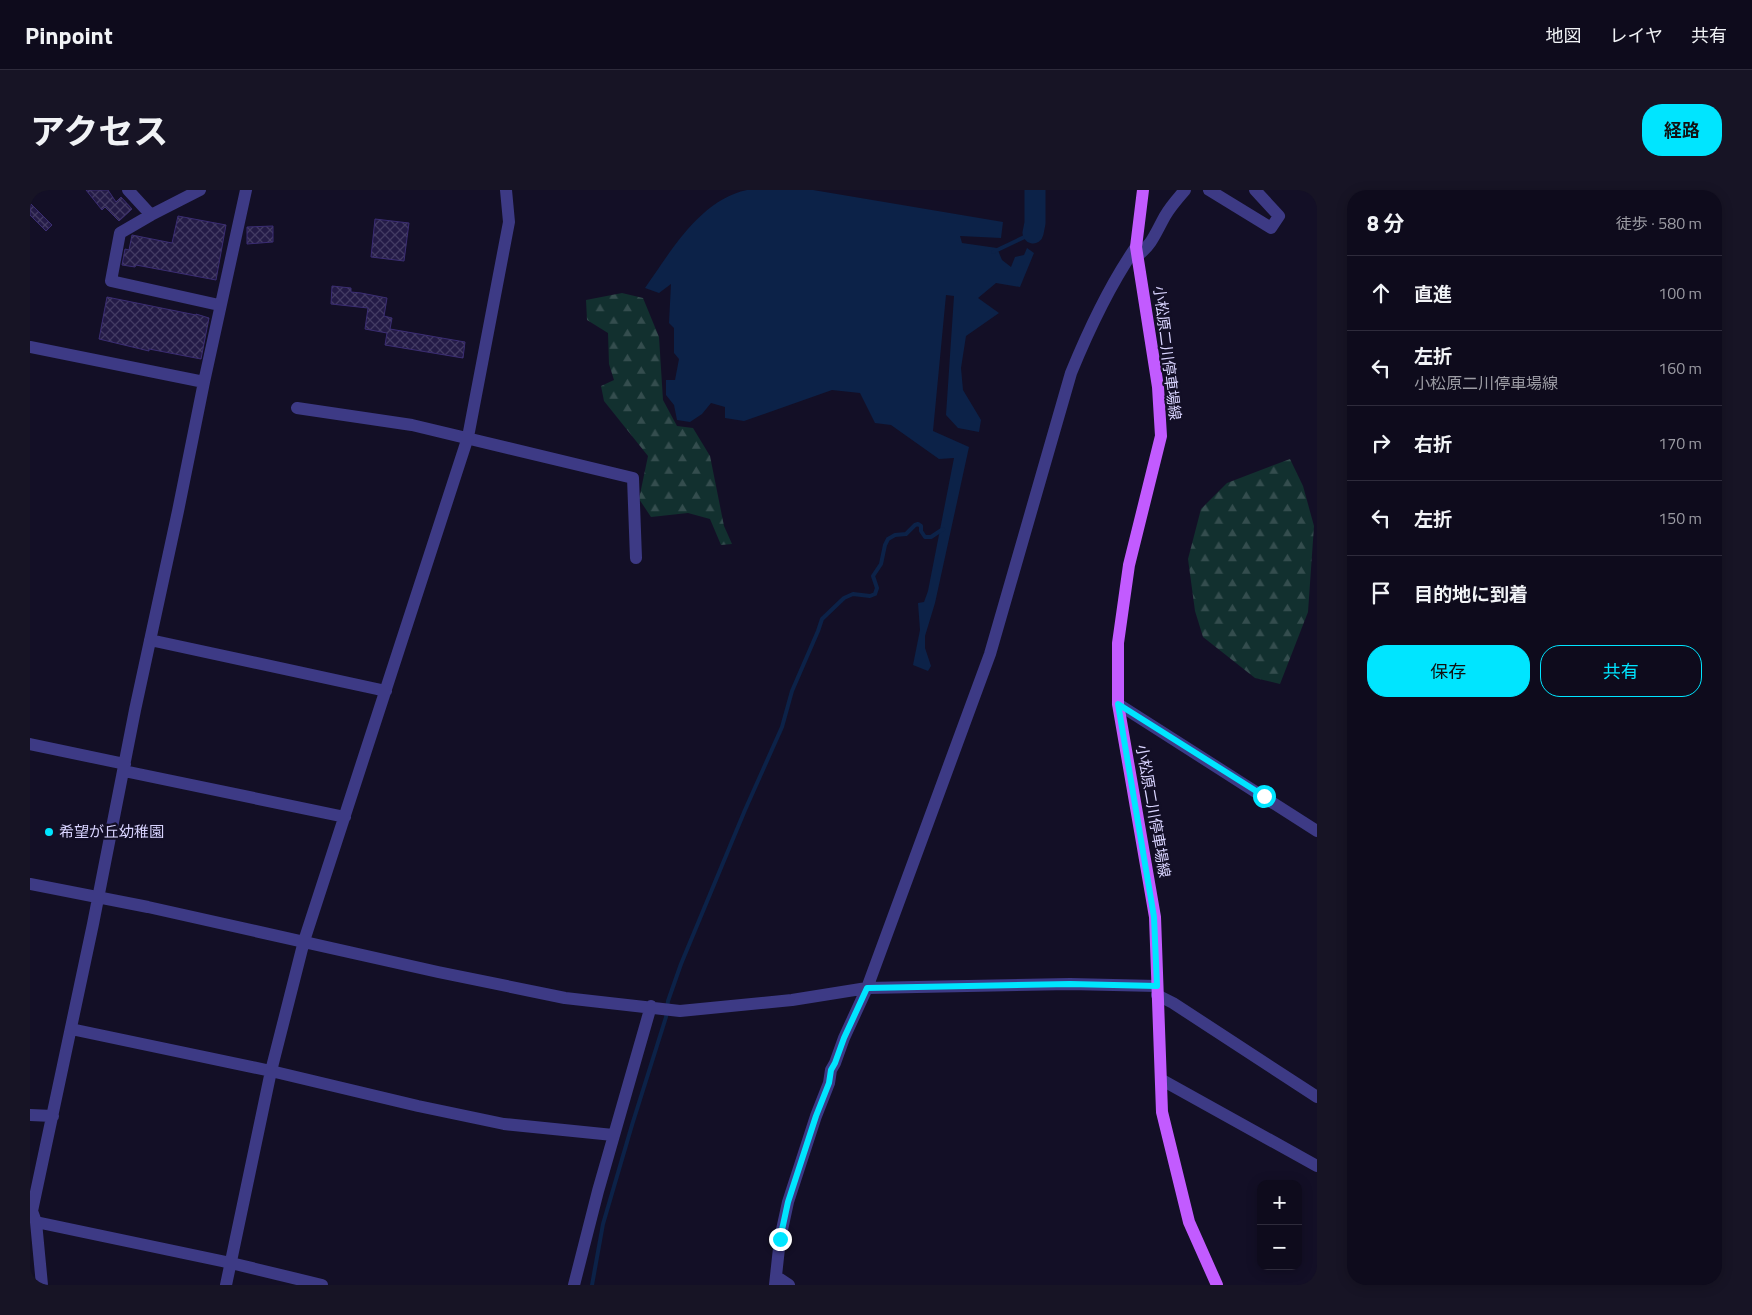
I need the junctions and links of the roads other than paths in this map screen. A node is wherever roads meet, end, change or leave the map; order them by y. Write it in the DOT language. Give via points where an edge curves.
graph roads {
  1 [pos="128,190"];
  2 [pos="200,190"];
  3 [pos="246,190"];
  4 [pos="506,190"];
  5 [pos="1143,190"];
  6 [pos="1185,190"];
  7 [pos="1209,190"];
  8 [pos="1255,190"];
  9 [pos="151,215"];
  10 [pos="1136,251"];
  11 [pos="219,305"];
  12 [pos="30,347"];
  13 [pos="204,382"];
  14 [pos="297,408"];
  15 [pos="468,437"];
  16 [pos="636,558"];
  17 [pos="150,640"];
  18 [pos="386,691"];
  19 [pos="1118,704"];
  20 [pos="30,744"];
  21 [pos="125,768"];
  22 [pos="345,817"];
  23 [pos="1317,831"];
  24 [pos="30,884"];
  25 [pos="99,898"];
  26 [pos="304,941"];
  27 [pos="867,988"];
  28 [pos="1157,990"];
  29 [pos="654,1007"];
  30 [pos="72,1029"];
  31 [pos="271,1070"];
  32 [pos="1162,1080"];
  33 [pos="1317,1097"];
  34 [pos="30,1115"];
  35 [pos="54,1116"];
  36 [pos="613,1135"];
  37 [pos="1317,1166"];
  38 [pos="36,1222"];
  39 [pos="231,1263"];
  40 [pos="776,1281"];
  41 [pos="42,1285"];
  42 [pos="226,1285"];
  43 [pos="322,1285"];
  44 [pos="574,1285"];
  45 [pos="789,1285"];
  46 [pos="1217,1285"];
  1 -- 9 [label="street"];
  2 -- 9 [label="street"];
  3 -- 11 [label="street"];
  4 -- 15 [label="street" via="509,222"];
  5 -- 10 [label="main road, 小松原二川停車場線"];
  6 -- 10 [label="street" via="1165,214 1146,249"];
  7 -- 8 [label="street" via="1271,228 1280,216"];
  9 -- 11 [label="street" via="120,233 111,282"];
  10 -- 19 [label="main road, 小松原二川停車場線" via="1158,387 1161,436 1129,565 1118,644"];
  10 -- 27 [label="street" via="1118,273 1071,372 990,654"];
  11 -- 13 [label="street"];
  12 -- 13 [label="street"];
  13 -- 17 [label="street"];
  14 -- 15 [label="street"];
  15 -- 16 [label="street" via="633,478"];
  15 -- 18 [label="street"];
  17 -- 18 [label="street"];
  17 -- 21 [label="street"];
  18 -- 22 [label="street"];
  19 -- 23 [label="street"];
  19 -- 28 [label="main road, 小松原二川停車場線" via="1154,917"];
  20 -- 21 [label="street"];
  21 -- 22 [label="street"];
  21 -- 25 [label="street"];
  22 -- 26 [label="street"];
  24 -- 25 [label="street"];
  25 -- 26 [label="street"];
  25 -- 30 [label="street"];
  26 -- 29 [label="street" via="565,998"];
  26 -- 31 [label="street"];
  27 -- 28 [label="street" via="1070,984"];
  27 -- 29 [label="street" via="792,1000 680,1011"];
  27 -- 40 [label="street" via="831,1070 788,1202"];
  28 -- 32 [label="main road, 小松原二川停車場線"];
  28 -- 33 [label="street"];
  29 -- 36 [label="street"];
  30 -- 31 [label="street"];
  30 -- 35 [label="street"];
  31 -- 36 [label="street" via="504,1124"];
  31 -- 39 [label="street"];
  32 -- 37 [label="street"];
  32 -- 46 [label="main road, 小松原二川停車場線" via="1162,1112 1189,1222"];
  34 -- 35 [label="street"];
  35 -- 38 [label="street" via="32,1211"];
  36 -- 44 [label="street"];
  38 -- 39 [label="street"];
  38 -- 41 [label="street"];
  39 -- 42 [label="street"];
  39 -- 43 [label="street"];
  40 -- 45 [label="street"];
}
